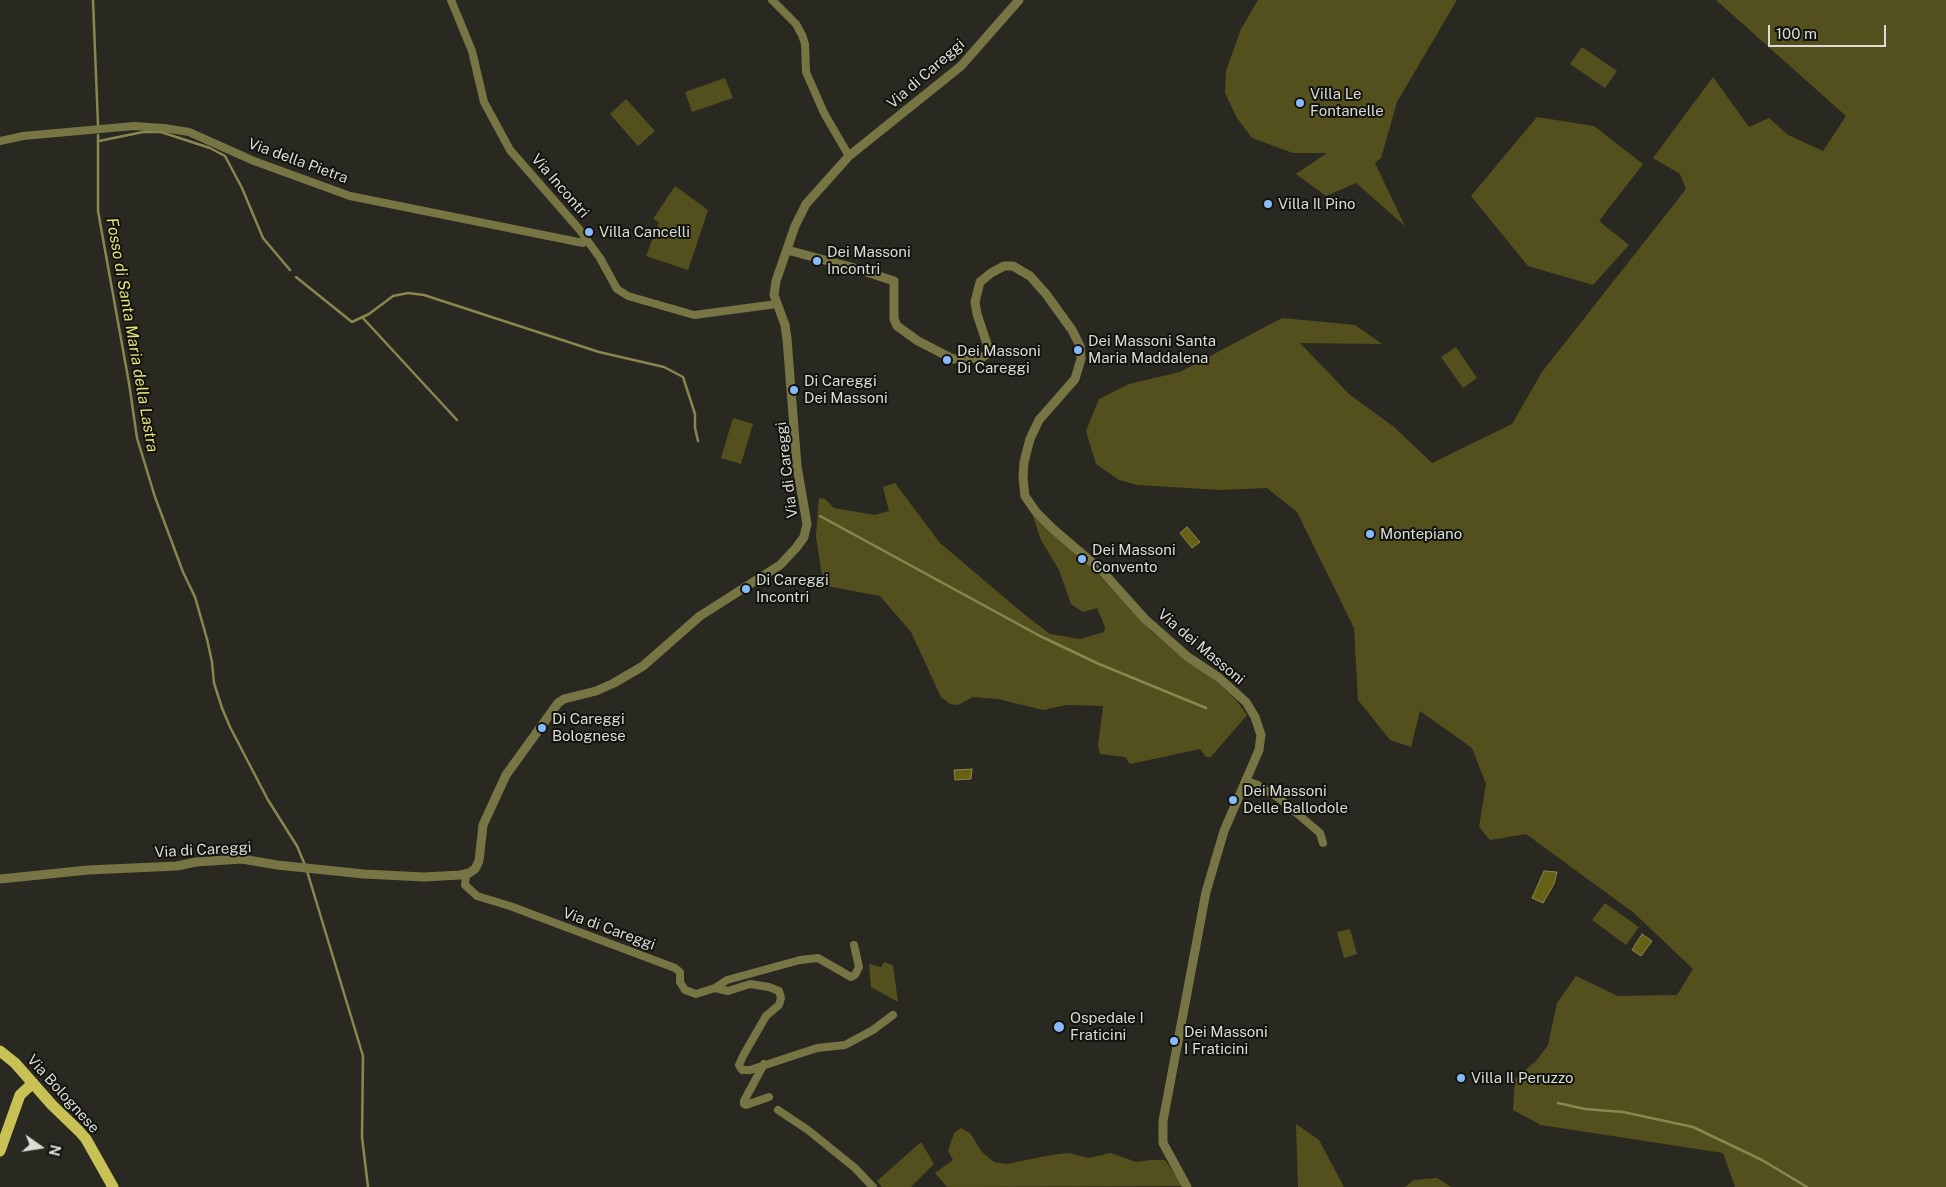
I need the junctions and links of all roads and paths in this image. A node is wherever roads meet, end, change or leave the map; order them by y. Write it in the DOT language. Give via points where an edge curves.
graph roads {
  1 [pos="451,0"];
  2 [pos="772,0"];
  3 [pos="1019,0"];
  4 [pos="0,141"];
  5 [pos="849,156"];
  6 [pos="586,241"];
  7 [pos="787,250"];
  8 [pos="777,304"];
  9 [pos="1247,781"];
  10 [pos="1323,843"];
  11 [pos="466,874"];
  12 [pos="0,879"];
  13 [pos="854,945"];
  14 [pos="715,988"];
  15 [pos="893,1015"];
  16 [pos="0,1051"];
  17 [pos="764,1064"];
  18 [pos="37,1087"];
  19 [pos="769,1097"];
  20 [pos="778,1110"];
  21 [pos="0,1151"];
  22 [pos="113,1187"];
  23 [pos="874,1187"];
  24 [pos="1187,1187"];
  1 -- 6 [label="street, Via Incontri" via="472,51 484,102 506,143"];
  2 -- 5 [label="street" via="796,24 802,35 806,72 824,113"];
  3 -- 5 [label="street, Via di Careggi" via="961,66"];
  4 -- 6 [label="street, Via della Pietra" via="134,126 172,129 189,132 254,161 350,196 583,243"];
  5 -- 7 [label="street, Via di Careggi" via="806,204"];
  6 -- 8 [label="street, Via Incontri" via="617,288 628,296 694,315"];
  7 -- 8 [label="street, Via di Careggi" via="776,281 774,295"];
  7 -- 9 [label="street, Via dei Massoni" via="894,282 894,319 897,326 953,359 981,358 988,353 975,302 980,282 991,273 1004,266 1013,266 1030,276 1046,294 1072,330 1080,346 1081,359 1076,379 1039,420 1030,439 1023,470 1025,496 1036,512 1101,570 1145,619 1246,702 1261,735"];
  8 -- 11 [label="street, Via di Careggi" via="787,339 798,466 807,524 804,537 780,564 700,616 643,666 614,683 558,703 506,775 483,825 479,861 475,869"];
  9 -- 10 [label="street" via="1280,798 1320,833"];
  9 -- 24 [label="street, Via dei Massoni" via="1224,831 1206,892 1163,1121 1163,1143"];
  11 -- 12 [label="street, Via di Careggi" via="446,878 364,874 276,866 242,859"];
  11 -- 14 [label="street, Via di Careggi" via="464,885 477,896 675,968 680,972 680,982 685,990 696,994"];
  13 -- 14 [label="street, Via di Careggi" via="859,967 851,977 818,958 728,980"];
  14 -- 17 [label="street, Via di Careggi" via="728,991 750,984 779,991 779,1005 766,1016 739,1065 742,1070 750,1070"];
  15 -- 17 [label="street, Via di Careggi" via="845,1045 817,1048"];
  16 -- 18 [label="main road, Via Bolognese"];
  17 -- 19 [label="street" via="744,1104"];
  18 -- 21 [label="main road" via="24,1091"];
  18 -- 22 [label="main road, Via Bolognese" via="86,1139"];
  20 -- 23 [label="street" via="808,1130"];
}
